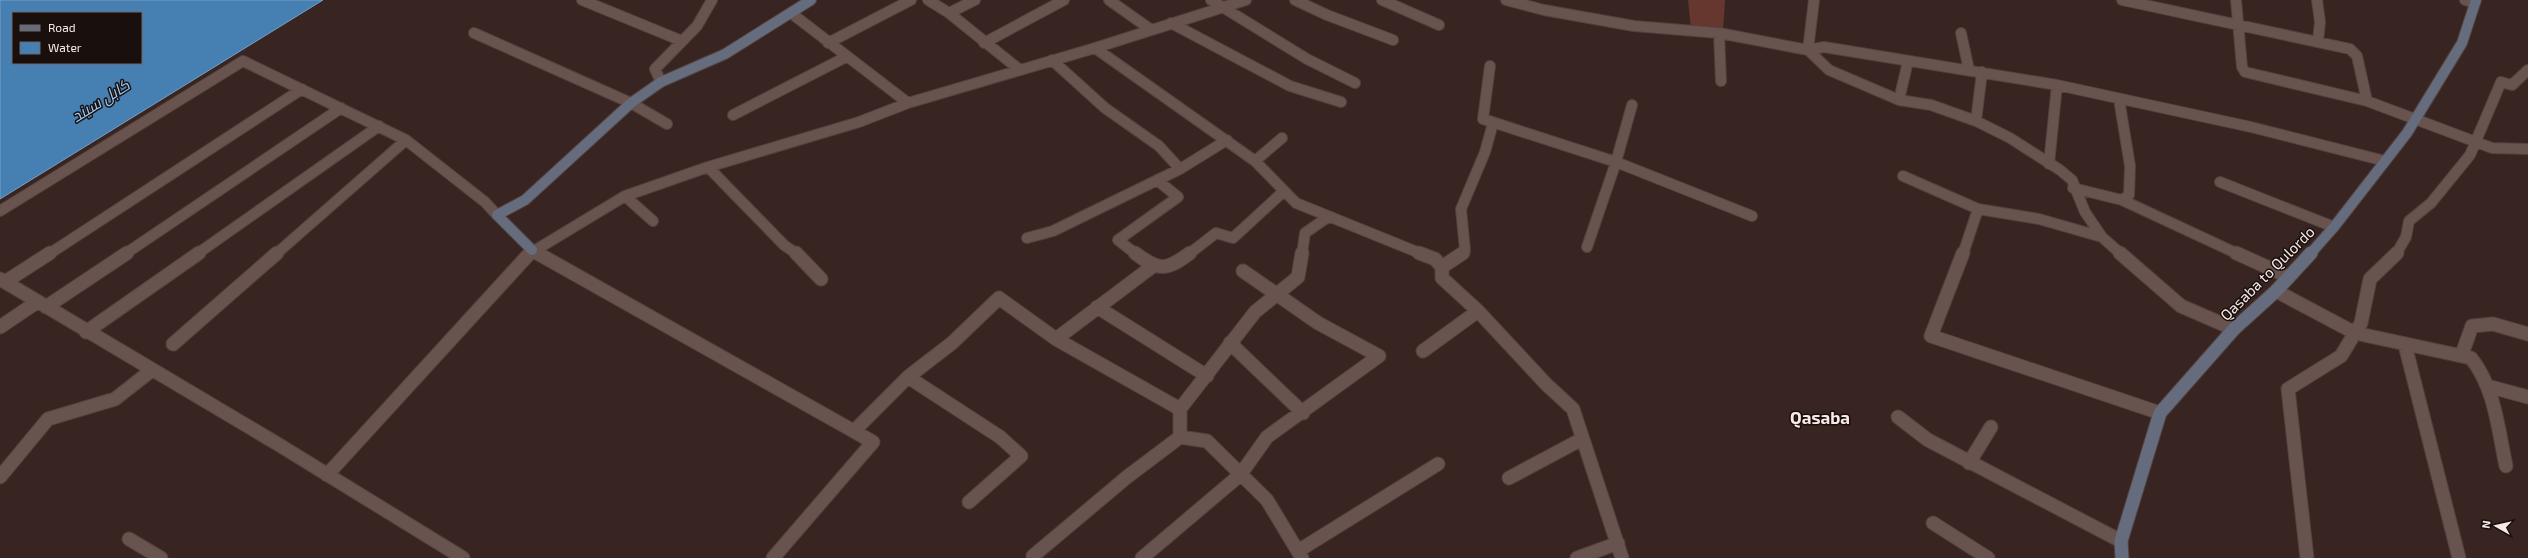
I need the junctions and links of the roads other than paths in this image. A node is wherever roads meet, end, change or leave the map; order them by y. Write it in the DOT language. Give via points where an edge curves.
graph roads {
  1 [pos="582,0"];
  2 [pos="712,0"];
  3 [pos="811,0"];
  4 [pos="912,0"];
  5 [pos="928,0"];
  6 [pos="975,0"];
  7 [pos="1064,0"];
  8 [pos="1109,0"];
  9 [pos="1211,0"];
  10 [pos="1246,0"];
  11 [pos="1295,0"];
  12 [pos="1382,0"];
  13 [pos="1506,0"];
  14 [pos="1814,0"];
  15 [pos="2122,0"];
  16 [pos="2236,0"];
  17 [pos="2317,0"];
  18 [pos="2472,1"];
  19 [pos="2139,2"];
  20 [pos="1220,8"];
  21 [pos="790,13"];
  22 [pos="948,13"];
  23 [pos="1171,23"];
  24 [pos="1439,25"];
  25 [pos="2237,25"];
  26 [pos="1150,29"];
  27 [pos="474,33"];
  28 [pos="1720,33"];
  29 [pos="1962,33"];
  30 [pos="1394,40"];
  31 [pos="682,41"];
  32 [pos="2318,41"];
  33 [pos="984,43"];
  34 [pos="828,44"];
  35 [pos="1096,48"];
  36 [pos="1808,50"];
  37 [pos="846,57"];
  38 [pos="1052,60"];
  39 [pos="1908,61"];
  40 [pos="1490,66"];
  41 [pos="1020,70"];
  42 [pos="1969,70"];
  43 [pos="2527,71"];
  44 [pos="1982,72"];
  45 [pos="1721,81"];
  46 [pos="661,82"];
  47 [pos="1355,83"];
  48 [pos="2057,85"];
  49 [pos="302,89"];
  50 [pos="2119,99"];
  51 [pos="1899,100"];
  52 [pos="2367,101"];
  53 [pos="631,102"];
  54 [pos="1341,102"];
  55 [pos="908,103"];
  56 [pos="1632,105"];
  57 [pos="341,108"];
  58 [pos="733,115"];
  59 [pos="2414,119"];
  60 [pos="1976,121"];
  61 [pos="1493,122"];
  62 [pos="667,124"];
  63 [pos="379,126"];
  64 [pos="1282,138"];
  65 [pos="406,140"];
  66 [pos="1227,140"];
  67 [pos="2474,142"];
  68 [pos="2528,149"];
  69 [pos="1255,161"];
  70 [pos="2385,161"];
  71 [pos="1616,162"];
  72 [pos="2049,164"];
  73 [pos="708,167"];
  74 [pos="1180,169"];
  75 [pos="1903,176"];
  76 [pos="1157,180"];
  77 [pos="2220,182"];
  78 [pos="2073,188"];
  79 [pos="1284,191"];
  80 [pos="625,196"];
  81 [pos="2122,200"];
  82 [pos="1978,209"];
  83 [pos="0,211"];
  84 [pos="497,215"];
  85 [pos="1752,216"];
  86 [pos="1328,217"];
  87 [pos="654,221"];
  88 [pos="2334,227"];
  89 [pos="2102,237"];
  90 [pos="1027,238"];
  91 [pos="1586,247"];
  92 [pos="532,250"];
  93 [pos="1153,266"];
  94 [pos="1442,267"];
  95 [pos="1243,271"];
  96 [pos="2289,277"];
  97 [pos="821,279"];
  98 [pos="2,281"];
  99 [pos="2276,291"];
  100 [pos="1277,294"];
  101 [pos="41,304"];
  102 [pos="1097,306"];
  103 [pos="1478,311"];
  104 [pos="0,326"];
  105 [pos="2234,329"];
  106 [pos="86,332"];
  107 [pos="2355,333"];
  108 [pos="2528,334"];
  109 [pos="1056,340"];
  110 [pos="1230,343"];
  111 [pos="173,344"];
  112 [pos="2405,344"];
  113 [pos="1422,351"];
  114 [pos="2462,354"];
  115 [pos="152,370"];
  116 [pos="1206,376"];
  117 [pos="908,377"];
  118 [pos="2487,386"];
  119 [pos="2528,396"];
  120 [pos="1180,409"];
  121 [pos="1303,413"];
  122 [pos="2160,413"];
  123 [pos="1898,417"];
  124 [pos="1991,427"];
  125 [pos="854,431"];
  126 [pos="1180,437"];
  127 [pos="1582,439"];
  128 [pos="1969,463"];
  129 [pos="1438,464"];
  130 [pos="2506,466"];
  131 [pos="327,475"];
  132 [pos="1240,475"];
  133 [pos="1,476"];
  134 [pos="1509,478"];
  135 [pos="969,502"];
  136 [pos="1933,523"];
  137 [pos="129,539"];
  138 [pos="2121,541"];
  139 [pos="1618,543"];
  140 [pos="1300,554"];
  141 [pos="1033,556"];
  142 [pos="161,558"];
  143 [pos="463,558"];
  144 [pos="773,558"];
  145 [pos="1142,558"];
  146 [pos="1577,558"];
  147 [pos="1622,558"];
  148 [pos="1988,558"];
  149 [pos="2122,558"];
  150 [pos="2307,558"];
  151 [pos="2459,558"];
  1 -- 31 [label="street"];
  2 -- 31 [label="street" via="697,26"];
  3 -- 21 [label="street"];
  4 -- 34 [label="street"];
  5 -- 22 [label="street"];
  6 -- 22 [label="street"];
  7 -- 33 [label="street"];
  8 -- 26 [label="street"];
  9 -- 20 [label="street"];
  10 -- 20 [label="street"];
  11 -- 30 [label="street"];
  12 -- 24 [label="street"];
  13 -- 28 [label="street" via="1544,10 1634,26"];
  14 -- 36 [label="street"];
  15 -- 19 [label="street"];
  16 -- 25 [label="street"];
  17 -- 32 [label="street" via="2320,22"];
  18 -- 59 [label="street, Qasaba to Qulordo" via="2462,43"];
  19 -- 25 [label="street"];
  20 -- 23 [label="street"];
  20 -- 47 [label="street" via="1307,59"];
  21 -- 34 [label="street"];
  21 -- 46 [label="street" via="725,54"];
  22 -- 33 [label="street"];
  23 -- 26 [label="street"];
  23 -- 54 [label="street" via="1290,86"];
  25 -- 32 [label="street"];
  25 -- 52 [label="street" via="2242,67 2245,72"];
  26 -- 35 [label="street"];
  27 -- 53 [label="street"];
  28 -- 36 [label="street"];
  28 -- 45 [label="street"];
  29 -- 42 [label="street"];
  31 -- 46 [label="street" via="655,68"];
  32 -- 52 [label="street" via="2350,49 2357,56"];
  33 -- 41 [label="street"];
  34 -- 37 [label="street"];
  35 -- 38 [label="street"];
  35 -- 66 [label="street"];
  36 -- 39 [label="street" via="1824,46"];
  36 -- 51 [label="street" via="1830,70"];
  37 -- 55 [label="street"];
  37 -- 58 [label="street"];
  38 -- 41 [label="street"];
  38 -- 74 [label="street" via="1105,108 1159,146"];
  39 -- 42 [label="street"];
  39 -- 51 [label="street"];
  40 -- 61 [label="street" via="1482,118"];
  41 -- 55 [label="street"];
  42 -- 44 [label="street"];
  43 -- 67 [label="street" via="2512,85 2502,82"];
  44 -- 48 [label="street"];
  44 -- 60 [label="street"];
  46 -- 53 [label="street"];
  48 -- 50 [label="street"];
  48 -- 72 [label="street"];
  49 -- 57 [label="street"];
  49 -- 83 [label="street" via="243,61"];
  49 -- 98 [label="street"];
  50 -- 70 [label="street" via="2282,134"];
  50 -- 81 [label="street" via="2130,166 2129,195"];
  51 -- 60 [label="street" via="1931,105"];
  52 -- 59 [label="street"];
  53 -- 62 [label="street"];
  53 -- 84 [label="street" via="526,200"];
  55 -- 73 [label="street" via="859,122"];
  56 -- 71 [label="street"];
  57 -- 63 [label="street"];
  57 -- 101 [label="street"];
  59 -- 67 [label="street"];
  59 -- 70 [label="street, Qasaba to Qulordo" via="2407,133"];
  60 -- 72 [label="street" via="2010,138"];
  61 -- 71 [label="street"];
  61 -- 94 [label="street" via="1461,209 1464,250 1462,255"];
  63 -- 65 [label="street"];
  63 -- 106 [label="street"];
  64 -- 69 [label="street"];
  65 -- 84 [label="street" via="485,202"];
  65 -- 111 [label="street"];
  66 -- 69 [label="street"];
  66 -- 74 [label="street"];
  67 -- 68 [label="street" via="2492,148"];
  67 -- 107 [label="street" via="2470,155 2441,191 2409,221 2406,237 2398,252 2370,279 2361,323"];
  69 -- 79 [label="street"];
  70 -- 88 [label="street, Qasaba to Qulordo"];
  71 -- 85 [label="street"];
  71 -- 91 [label="street"];
  72 -- 78 [label="street" via="2072,180"];
  73 -- 80 [label="street"];
  73 -- 97 [label="street"];
  74 -- 76 [label="street"];
  75 -- 82 [label="street"];
  76 -- 90 [label="street" via="1053,230"];
  76 -- 93 [label="street" via="1178,197 1118,240"];
  77 -- 88 [label="street"];
  78 -- 81 [label="street"];
  78 -- 89 [label="street" via="2084,212"];
  79 -- 86 [label="street" via="1296,203"];
  79 -- 93 [label="street" via="1233,238 1216,233 1174,265"];
  80 -- 87 [label="street"];
  80 -- 92 [label="street"];
  81 -- 96 [label="street"];
  82 -- 89 [label="street" via="2039,219"];
  82 -- 122 [label="street" via="1950,291 1931,336"];
  84 -- 92 [label="street"];
  86 -- 94 [label="street" via="1434,259"];
  86 -- 100 [label="street" via="1305,233 1298,278"];
  88 -- 96 [label="street, Qasaba to Qulordo"];
  89 -- 105 [label="street" via="2181,306"];
  92 -- 125 [label="street"];
  92 -- 131 [label="street"];
  93 -- 102 [label="street"];
  94 -- 103 [label="street" via="1442,278"];
  95 -- 100 [label="street"];
  96 -- 99 [label="street, Qasaba to Qulordo"];
  98 -- 101 [label="street"];
  99 -- 105 [label="street, Qasaba to Qulordo"];
  99 -- 107 [label="street"];
  100 -- 110 [label="street" via="1255,312"];
  100 -- 121 [label="street" via="1318,323 1378,356"];
  101 -- 104 [label="street"];
  101 -- 106 [label="street"];
  102 -- 109 [label="street"];
  102 -- 116 [label="street"];
  103 -- 113 [label="street"];
  103 -- 127 [label="street" via="1573,409"];
  105 -- 122 [label="street, Qasaba to Qulordo"];
  106 -- 115 [label="street"];
  107 -- 112 [label="street"];
  107 -- 150 [label="street" via="2341,356 2288,389"];
  108 -- 114 [label="street" via="2498,324 2481,323 2472,326"];
  109 -- 117 [label="street" via="999,298 952,343"];
  109 -- 120 [label="street"];
  110 -- 116 [label="street"];
  110 -- 121 [label="street"];
  112 -- 114 [label="street"];
  112 -- 151 [label="street"];
  114 -- 118 [label="street" via="2476,363"];
  115 -- 131 [label="street"];
  115 -- 133 [label="street" via="115,399 48,420"];
  116 -- 120 [label="street"];
  117 -- 125 [label="street"];
  117 -- 135 [label="street" via="1000,437 1021,456"];
  118 -- 119 [label="street"];
  118 -- 130 [label="street"];
  120 -- 126 [label="street"];
  121 -- 132 [label="street" via="1267,437"];
  122 -- 138 [label="street, Qasaba to Qulordo"];
  123 -- 128 [label="street" via="1928,440"];
  124 -- 128 [label="street"];
  125 -- 144 [label="street" via="873,442"];
  126 -- 132 [label="street" via="1207,440"];
  126 -- 141 [label="street" via="1127,477"];
  127 -- 134 [label="street"];
  127 -- 139 [label="street"];
  128 -- 138 [label="street"];
  129 -- 140 [label="street"];
  131 -- 143 [label="street"];
  132 -- 140 [label="street" via="1267,500"];
  132 -- 145 [label="street"];
  136 -- 148 [label="street"];
  137 -- 142 [label="street"];
  138 -- 149 [label="street, Qasaba to Qulordo"];
  139 -- 146 [label="street"];
  139 -- 147 [label="street"];
}
